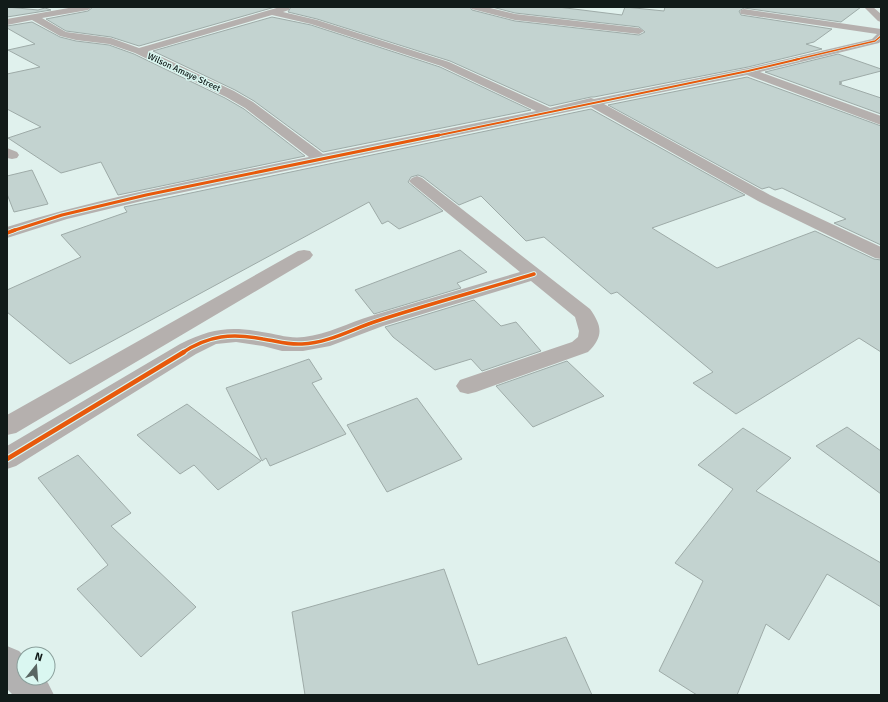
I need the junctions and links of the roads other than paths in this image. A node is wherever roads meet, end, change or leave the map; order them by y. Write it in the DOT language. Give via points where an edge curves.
graph roads {
  1 [pos="47,7"];
  2 [pos="88,7"];
  3 [pos="291,7"];
  4 [pos="475,7"];
  5 [pos="868,7"];
  6 [pos="74,10"];
  7 [pos="272,12"];
  8 [pos="744,12"];
  9 [pos="35,18"];
  10 [pos="881,19"];
  11 [pos="7,22"];
  12 [pos="639,31"];
  13 [pos="881,32"];
  14 [pos="881,36"];
  15 [pos="139,51"];
  16 [pos="748,71"];
  17 [pos="591,102"];
  18 [pos="549,112"];
  19 [pos="881,121"];
  20 [pos="319,158"];
  21 [pos="416,181"];
  22 [pos="7,233"];
  23 [pos="881,254"];
  24 [pos="304,255"];
  25 [pos="534,274"];
  26 [pos="468,386"];
  27 [pos="7,426"];
  28 [pos="7,459"];
  29 [pos="7,663"];
  30 [pos="36,695"];
  1 -- 6 [label="street"];
  2 -- 6 [label="street"];
  3 -- 7 [label="street"];
  4 -- 12 [label="street" via="515,17"];
  5 -- 10 [label="street"];
  6 -- 9 [label="street"];
  7 -- 15 [label="street"];
  7 -- 18 [label="street" via="314,22 445,64"];
  8 -- 13 [label="street"];
  9 -- 11 [label="street"];
  9 -- 15 [label="street, Wilson Amaye Street" via="63,34 111,41"];
  14 -- 16 [label="street" via="875,41"];
  15 -- 20 [label="street, Wilson Amaye Street" via="249,105"];
  16 -- 17 [label="street"];
  16 -- 19 [label="street"];
  17 -- 18 [label="street"];
  17 -- 23 [label="street" via="764,198"];
  18 -- 20 [label="street"];
  20 -- 22 [label="street" via="146,194 62,215"];
  21 -- 25 [label="street"];
  24 -- 27 [label="street"];
  25 -- 26 [label="street" via="583,314 590,323 588,338 580,347"];
  25 -- 28 [label="street" via="376,321 330,339 310,343 282,344 264,338 236,335 211,338 188,349"];
  29 -- 30 [label="main road"];
}
